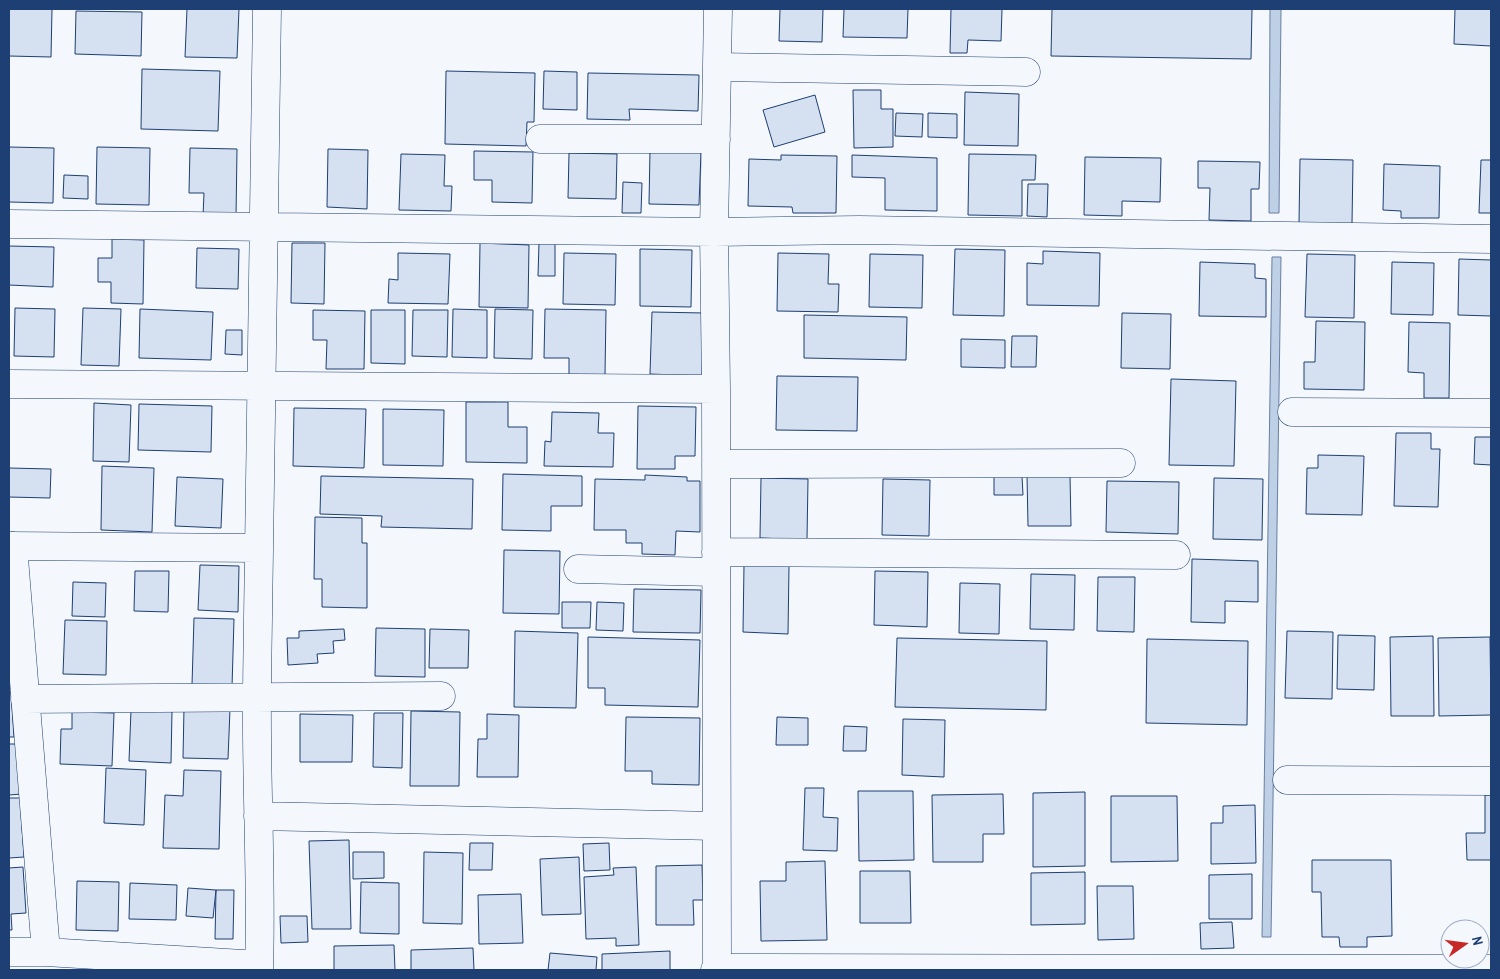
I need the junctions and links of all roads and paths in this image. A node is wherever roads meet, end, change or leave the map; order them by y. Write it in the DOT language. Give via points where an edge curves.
graph roads {
  1 [pos="267,9"];
  2 [pos="718,9"];
  3 [pos="717,68"];
  4 [pos="1026,72"];
  5 [pos="540,139"];
  6 [pos="716,139"];
  7 [pos="9,224"];
  8 [pos="265,228"];
  9 [pos="714,232"];
  10 [pos="1491,239"];
  11 [pos="9,384"];
  12 [pos="260,386"];
  13 [pos="716,389"];
  14 [pos="1292,412"];
  15 [pos="1491,412"];
  16 [pos="1121,463"];
  17 [pos="716,464"];
  18 [pos="11,546"];
  19 [pos="259,548"];
  20 [pos="1176,554"];
  21 [pos="716,562"];
  22 [pos="578,569"];
  23 [pos="441,696"];
  24 [pos="256,698"];
  25 [pos="25,699"];
  26 [pos="1288,780"];
  27 [pos="1491,781"];
  28 [pos="258,816"];
  29 [pos="716,826"];
  30 [pos="9,952"];
  31 [pos="46,952"];
  32 [pos="259,968"];
  33 [pos="716,969"];
  34 [pos="940,969"];
  35 [pos="1491,969"];
  1 -- 8 [label="street"];
  2 -- 3 [label="street"];
  3 -- 4 [label="street"];
  3 -- 6 [label="street"];
  5 -- 6 [label="street"];
  6 -- 9 [label="street"];
  7 -- 8 [label="street"];
  8 -- 9 [label="street"];
  8 -- 12 [label="street"];
  9 -- 10 [label="street" via="859,230"];
  9 -- 13 [label="street"];
  11 -- 12 [label="street"];
  12 -- 13 [label="street"];
  12 -- 19 [label="street"];
  13 -- 17 [label="street"];
  14 -- 15 [label="street"];
  16 -- 17 [label="street"];
  17 -- 21 [label="street"];
  18 -- 19 [label="street"];
  18 -- 25 [label="street"];
  19 -- 24 [label="street"];
  20 -- 21 [label="street"];
  21 -- 22 [label="street"];
  21 -- 29 [label="street"];
  23 -- 24 [label="street"];
  24 -- 25 [label="street"];
  24 -- 28 [label="street"];
  25 -- 31 [label="street"];
  26 -- 27 [label="street"];
  28 -- 29 [label="street"];
  28 -- 32 [label="street"];
  29 -- 33 [label="street"];
  30 -- 31 [label="street"];
  31 -- 32 [label="street"];
  33 -- 34 [label="street"];
  34 -- 35 [label="street"];
}
